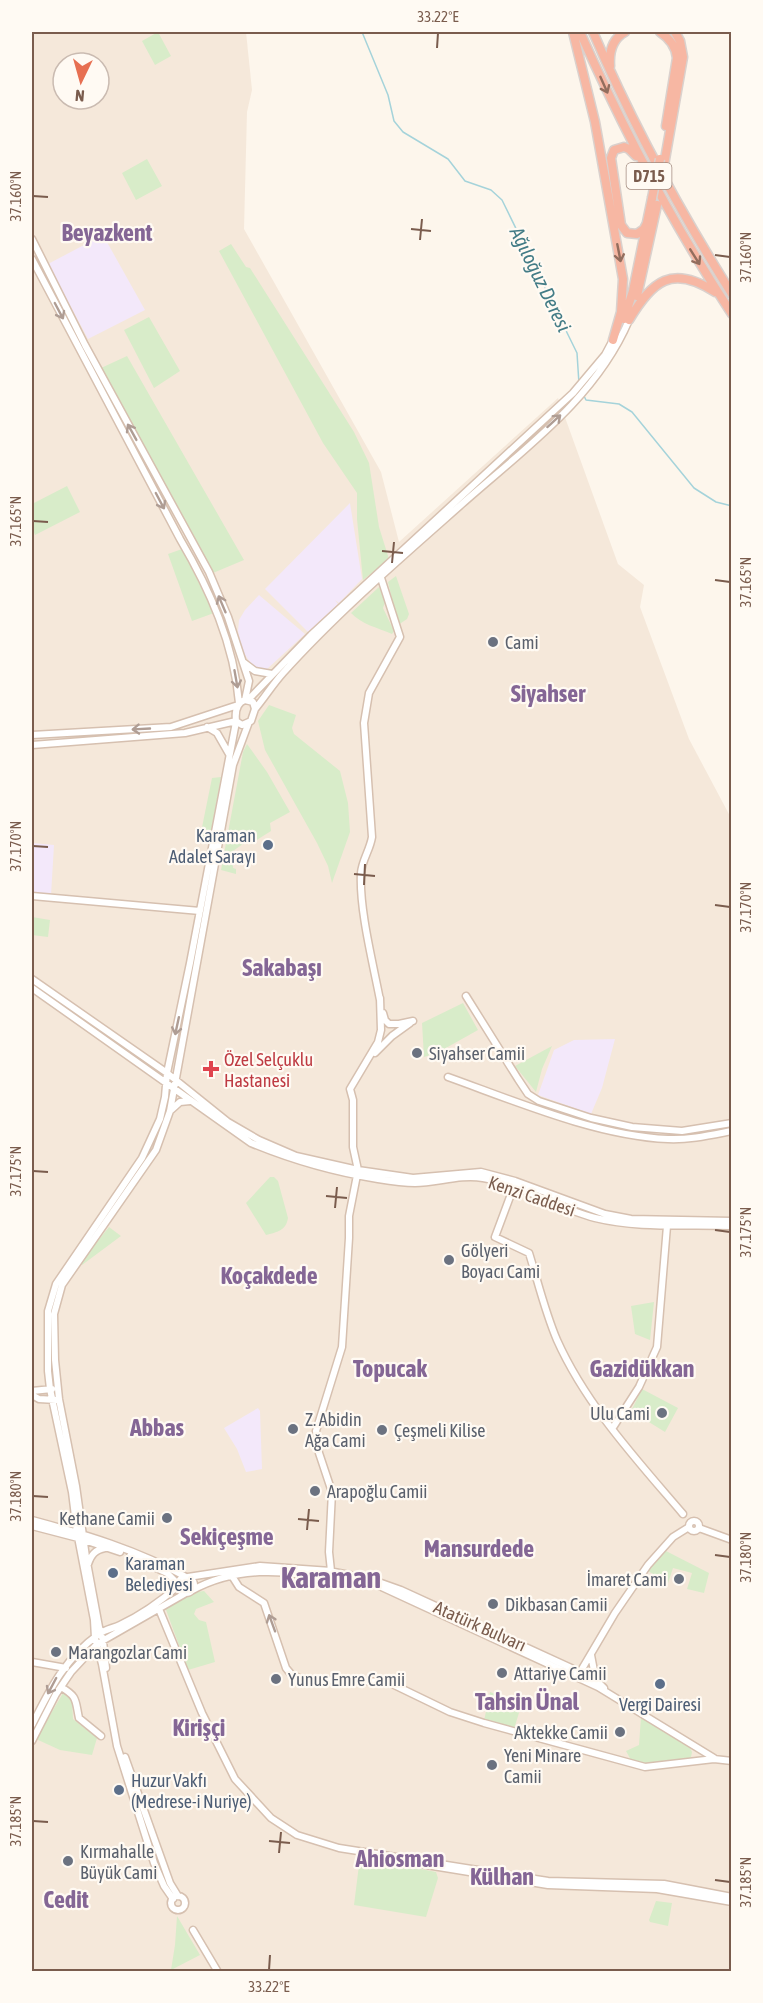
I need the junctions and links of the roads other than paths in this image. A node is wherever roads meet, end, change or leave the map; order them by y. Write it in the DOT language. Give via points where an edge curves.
graph roads {
  1 [pos="573,32"];
  2 [pos="580,32"];
  3 [pos="593,32"];
  4 [pos="625,32"];
  5 [pos="660,32"];
  6 [pos="675,32"];
  7 [pos="611,72"];
  8 [pos="662,162"];
  9 [pos="645,169"];
  10 [pos="655,201"];
  11 [pos="648,221"];
  12 [pos="32,239"];
  13 [pos="32,259"];
  14 [pos="732,294"];
  15 [pos="719,295"];
  16 [pos="732,314"];
  17 [pos="629,320"];
  18 [pos="613,340"];
  19 [pos="381,578"];
  20 [pos="242,660"];
  21 [pos="272,675"];
  22 [pos="243,702"];
  23 [pos="255,709"];
  24 [pos="236,721"];
  25 [pos="249,722"];
  26 [pos="206,727"];
  27 [pos="32,735"];
  28 [pos="32,745"];
  29 [pos="229,754"];
  30 [pos="32,896"];
  31 [pos="200,910"];
  32 [pos="32,979"];
  33 [pos="32,988"];
  34 [pos="466,996"];
  35 [pos="380,998"];
  36 [pos="389,1024"];
  37 [pos="381,1030"];
  38 [pos="392,1036"];
  39 [pos="368,1060"];
  40 [pos="167,1073"];
  41 [pos="448,1077"];
  42 [pos="166,1083"];
  43 [pos="174,1085"];
  44 [pos="190,1101"];
  45 [pos="170,1112"];
  46 [pos="732,1123"];
  47 [pos="732,1131"];
  48 [pos="357,1173"];
  49 [pos="514,1186"];
  50 [pos="732,1224"];
  51 [pos="667,1226"];
  52 [pos="50,1389"];
  53 [pos="58,1389"];
  54 [pos="32,1393"];
  55 [pos="56,1400"];
  56 [pos="612,1429"];
  57 [pos="32,1520"];
  58 [pos="690,1524"];
  59 [pos="32,1526"];
  60 [pos="80,1536"];
  61 [pos="732,1540"];
  62 [pos="107,1548"];
  63 [pos="88,1565"];
  64 [pos="232,1576"];
  65 [pos="334,1576"];
  66 [pos="187,1577"];
  67 [pos="178,1585"];
  68 [pos="188,1592"];
  69 [pos="159,1609"];
  70 [pos="101,1632"];
  71 [pos="98,1641"];
  72 [pos="591,1654"];
  73 [pos="32,1662"];
  74 [pos="64,1666"];
  75 [pos="71,1672"];
  76 [pos="578,1675"];
  77 [pos="597,1683"];
  78 [pos="61,1687"];
  79 [pos="32,1725"];
  80 [pos="101,1736"];
  81 [pos="32,1741"];
  82 [pos="714,1759"];
  83 [pos="732,1761"];
  84 [pos="356,1849"];
  85 [pos="732,1897"];
  86 [pos="175,1898"];
  87 [pos="732,1902"];
  88 [pos="193,1930"];
  89 [pos="218,1971"];
  1 -- 18 [label="highway, one-way" via="595,122 623,273 623,303"];
  2 -- 9 [label="highway, D715, one-way"];
  3 -- 7 [label="highway, D715"];
  4 -- 7 [label="highway" via="614,42"];
  5 -- 8 [label="highway" via="672,43 677,58"];
  6 -- 8 [label="highway" via="683,57"];
  7 -- 14 [label="highway, D715" via="654,161"];
  8 -- 10 [label="highway"];
  9 -- 11 [label="highway" via="629,149 614,150 612,174 621,225 627,233 638,234"];
  9 -- 15 [label="highway, D715, one-way"];
  10 -- 11 [label="highway"];
  10 -- 17 [label="highway" via="640,286"];
  11 -- 18 [label="highway" via="633,291 624,321"];
  20 -- 12 [label="main road, one-way" via="208,572"];
  13 -- 22 [label="main road, one-way" via="199,572 222,622"];
  15 -- 16 [label="highway, D715"];
  15 -- 17 [label="highway" via="694,280 668,280 651,288"];
  19 -- 17 [label="main road, one-way" via="576,401 612,356"];
  18 -- 21 [label="main road" via="573,393"];
  19 -- 23 [label="main road" via="288,667"];
  19 -- 35 [label="main road" via="400,636 369,693 364,723 372,821 361,886"];
  20 -- 21 [label="main road" via="255,671"];
  20 -- 22 [label="main road" via="249,681"];
  21 -- 22 [label="main road"];
  22 -- 23 [label="main road" via="253,702"];
  22 -- 24 [label="main road"];
  22 -- 27 [label="main road, one-way" via="171,727"];
  23 -- 25 [label="main road"];
  24 -- 25 [label="main road" via="242,725"];
  24 -- 26 [label="main road"];
  24 -- 29 [label="main road"];
  25 -- 43 [label="main road" via="233,765"];
  26 -- 28 [label="main road" via="185,733"];
  26 -- 29 [label="main road" via="217,733"];
  29 -- 31 [label="main road"];
  30 -- 31 [label="main road"];
  31 -- 40 [label="main road, one-way"];
  32 -- 40 [label="main road"];
  33 -- 42 [label="main road"];
  34 -- 46 [label="main road" via="528,1094 539,1101 591,1118 641,1128 682,1131"];
  35 -- 36 [label="main road"];
  35 -- 37 [label="main road"];
  36 -- 37 [label="main road"];
  36 -- 38 [label="main road" via="394,1029"];
  36 -- 38 [label="main road" via="414,1021"];
  37 -- 38 [label="main road" via="384,1036"];
  37 -- 39 [label="main road"];
  38 -- 39 [label="main road"];
  39 -- 48 [label="main road" via="350,1089"];
  40 -- 42 [label="main road"];
  40 -- 43 [label="main road"];
  41 -- 47 [label="main road" via="630,1136 668,1139"];
  42 -- 43 [label="main road"];
  42 -- 52 [label="main road" via="160,1119 142,1158 52,1293 48,1311"];
  43 -- 44 [label="main road, Kenzi Caddesi"];
  43 -- 45 [label="main road"];
  43 -- 48 [label="main road, Kenzi Caddesi" via="259,1140 296,1156"];
  44 -- 45 [label="main road" via="180,1102"];
  44 -- 48 [label="main road, Kenzi Caddesi" via="251,1143 280,1155"];
  45 -- 53 [label="main road" via="156,1150 59,1292 54,1314"];
  48 -- 49 [label="main road, Kenzi Caddesi" via="415,1183 480,1178"];
  48 -- 50 [label="main road, Kenzi Caddesi" via="413,1178 481,1172 515,1180 605,1214"];
  48 -- 65 [label="main road" via="349,1216 342,1347 316,1431 332,1492 329,1552"];
  49 -- 51 [label="main road, Kenzi Caddesi" via="592,1217"];
  49 -- 56 [label="main road" via="495,1237 529,1253 558,1341"];
  50 -- 51 [label="main road, Kenzi Caddesi"];
  51 -- 56 [label="main road" via="657,1347 639,1388"];
  52 -- 53 [label="main road"];
  52 -- 54 [label="main road"];
  52 -- 55 [label="main road"];
  53 -- 55 [label="main road"];
  54 -- 55 [label="main road" via="39,1399"];
  55 -- 60 [label="main road"];
  56 -- 58 [label="main road"];
  57 -- 60 [label="main road"];
  58 -- 61 [label="main road" via="693,1530 699,1528"];
  58 -- 72 [label="main road" via="648,1565"];
  59 -- 60 [label="main road"];
  60 -- 62 [label="main road"];
  60 -- 63 [label="main road"];
  60 -- 66 [label="main road" via="162,1563"];
  60 -- 71 [label="main road"];
  62 -- 63 [label="main road" via="93,1553"];
  62 -- 67 [label="main road" via="151,1564"];
  63 -- 70 [label="main road"];
  64 -- 65 [label="main road, Atatürk Bulvarı" via="269,1571 318,1578"];
  64 -- 68 [label="main road, Atatürk Bulvarı"];
  82 -- 64 [label="main road, one-way" via="645,1767 450,1712 387,1682 301,1679 286,1668 264,1603 238,1587"];
  65 -- 66 [label="main road, Atatürk Bulvarı" via="283,1566 260,1566"];
  65 -- 76 [label="main road, Atatürk Bulvarı" via="370,1579 401,1590"];
  66 -- 67 [label="main road" via="181,1578"];
  66 -- 68 [label="main road" via="194,1583"];
  67 -- 68 [label="main road" via="181,1592"];
  67 -- 70 [label="main road" via="141,1612"];
  68 -- 69 [label="main road, Atatürk Bulvarı"];
  69 -- 71 [label="main road, Atatürk Bulvarı"];
  69 -- 84 [label="main road" via="202,1713 235,1779 271,1818 297,1835"];
  70 -- 71 [label="main road"];
  71 -- 74 [label="main road"];
  71 -- 75 [label="main road"];
  71 -- 86 [label="main road" via="120,1742"];
  72 -- 76 [label="main road"];
  72 -- 77 [label="main road"];
  73 -- 74 [label="main road"];
  74 -- 75 [label="main road"];
  74 -- 79 [label="main road, one-way"];
  75 -- 78 [label="main road"];
  76 -- 77 [label="main road, Atatürk Bulvarı"];
  77 -- 82 [label="main road, Atatürk Bulvarı"];
  78 -- 80 [label="main road" via="76,1698 79,1718"];
  78 -- 81 [label="main road"];
  82 -- 83 [label="main road"];
  84 -- 85 [label="main road" via="548,1881 664,1884"];
  84 -- 87 [label="main road" via="385,1858 548,1886 657,1889"];
  88 -- 89 [label="main road"];
}
